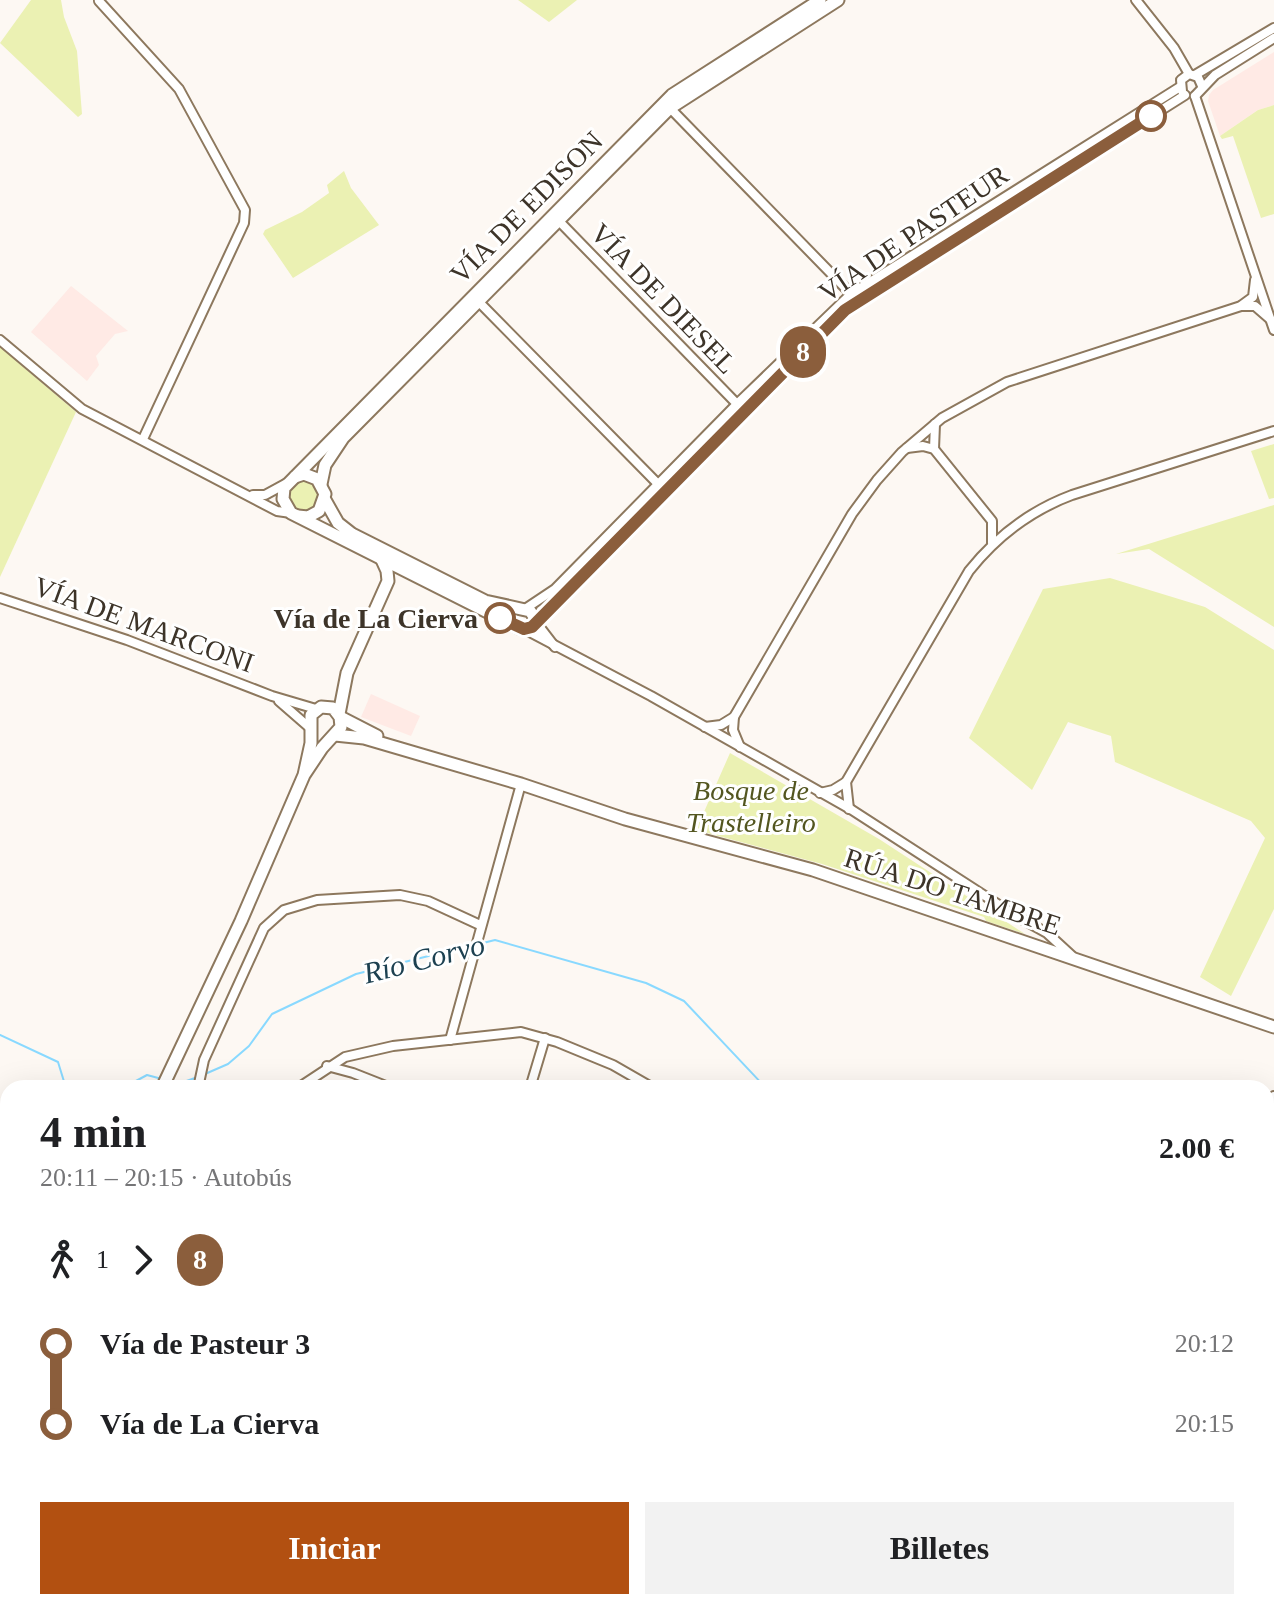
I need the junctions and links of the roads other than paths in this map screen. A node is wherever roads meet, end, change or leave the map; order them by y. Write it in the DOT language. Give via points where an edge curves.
graph roads {
  1 [pos="820,0"];
  2 [pos="838,0"];
  3 [pos="1136,0"];
  4 [pos="99,1"];
  5 [pos="1274,28"];
  6 [pos="1274,38"];
  7 [pos="1192,75"];
  8 [pos="1202,86"];
  9 [pos="1187,92"];
  10 [pos="667,105"];
  11 [pos="556,218"];
  12 [pos="854,297"];
  13 [pos="475,298"];
  14 [pos="1258,300"];
  15 [pos="1274,330"];
  16 [pos="0,340"];
  17 [pos="741,408"];
  18 [pos="935,424"];
  19 [pos="1274,431"];
  20 [pos="921,435"];
  21 [pos="143,439"];
  22 [pos="931,446"];
  23 [pos="907,448"];
  24 [pos="289,481"];
  25 [pos="321,484"];
  26 [pos="661,488"];
  27 [pos="252,495"];
  28 [pos="325,500"];
  29 [pos="294,514"];
  30 [pos="994,523"];
  31 [pos="1017,523"];
  32 [pos="1003,534"];
  33 [pos="992,544"];
  34 [pos="382,559"];
  35 [pos="410,573"];
  36 [pos="388,581"];
  37 [pos="0,598"];
  38 [pos="521,611"];
  39 [pos="535,621"];
  40 [pos="522,628"];
  41 [pos="555,647"];
  42 [pos="347,673"];
  43 [pos="272,696"];
  44 [pos="319,708"];
  45 [pos="340,715"];
  46 [pos="732,721"];
  47 [pos="705,727"];
  48 [pos="311,729"];
  49 [pos="333,736"];
  50 [pos="722,737"];
  51 [pos="740,747"];
  52 [pos="406,750"];
  53 [pos="304,775"];
  54 [pos="521,784"];
  55 [pos="845,785"];
  56 [pos="820,793"];
  57 [pos="836,801"];
  58 [pos="849,809"];
  59 [pos="480,925"];
  60 [pos="1045,940"];
  61 [pos="1274,1027"];
  62 [pos="545,1038"];
  63 [pos="450,1040"];
  64 [pos="327,1066"];
  65 [pos="200,1079"];
  66 [pos="166,1080"];
  67 [pos="309,1080"];
  68 [pos="371,1080"];
  69 [pos="532,1080"];
  70 [pos="641,1080"];
  1 -- 10 [label="main road, VÍA DE EDISON" via="683,87"];
  2 -- 10 [label="main road, VÍA DE EDISON"];
  3 -- 7 [label="street"];
  4 -- 21 [label="street" via="179,89 245,210 244,223"];
  5 -- 7 [label="street"];
  6 -- 8 [label="street"];
  7 -- 8 [label="street"];
  7 -- 9 [label="street" via="1181,80"];
  8 -- 9 [label="street"];
  9 -- 12 [label="street, VÍA DE PASTEUR"];
  9 -- 14 [label="street" via="1256,276"];
  10 -- 11 [label="main road, VÍA DE EDISON"];
  10 -- 12 [label="street"];
  11 -- 13 [label="main road, VÍA DE EDISON"];
  11 -- 17 [label="street, VÍA DE DIESEL"];
  12 -- 17 [label="street, VÍA DE PASTEUR"];
  13 -- 24 [label="main road, VÍA DE EDISON"];
  13 -- 25 [label="main road, VÍA DE EDISON" via="343,438 325,465"];
  13 -- 26 [label="street"];
  14 -- 15 [label="street"];
  14 -- 18 [label="street" via="1007,382"];
  16 -- 21 [label="street" via="82,409"];
  17 -- 26 [label="street, VÍA DE PASTEUR"];
  18 -- 20 [label="street"];
  18 -- 22 [label="street"];
  19 -- 31 [label="street" via="1072,495"];
  20 -- 22 [label="street"];
  20 -- 23 [label="street"];
  21 -- 27 [label="street"];
  22 -- 23 [label="street"];
  22 -- 30 [label="street"];
  23 -- 46 [label="street" via="852,514"];
  24 -- 25 [label="main road" via="304,474"];
  24 -- 27 [label="street" via="265,495"];
  24 -- 29 [label="main road" via="283,499"];
  25 -- 28 [label="main road"];
  26 -- 38 [label="street, VÍA DE PASTEUR" via="555,589"];
  26 -- 39 [label="street, VÍA DE PASTEUR"];
  27 -- 29 [label="street" via="277,511"];
  28 -- 29 [label="main road" via="314,514"];
  28 -- 38 [label="main road" via="338,523 352,534 485,601"];
  29 -- 34 [label="main road"];
  30 -- 31 [label="street"];
  30 -- 32 [label="street"];
  30 -- 33 [label="street"];
  31 -- 32 [label="street"];
  32 -- 33 [label="street"];
  33 -- 55 [label="street" via="969,571"];
  34 -- 35 [label="main road"];
  34 -- 36 [label="main road"];
  35 -- 36 [label="main road"];
  35 -- 40 [label="main road"];
  36 -- 42 [label="main road"];
  37 -- 43 [label="street, VÍA DE MARCONI"];
  38 -- 39 [label="main road" via="530,611"];
  38 -- 40 [label="main road" via="516,618"];
  39 -- 40 [label="main road"];
  39 -- 41 [label="street"];
  40 -- 41 [label="street"];
  41 -- 47 [label="street"];
  42 -- 44 [label="main road"];
  42 -- 45 [label="main road"];
  43 -- 44 [label="street, VÍA DE MARCONI"];
  43 -- 48 [label="street, VÍA DE MARCONI"];
  44 -- 45 [label="main road" via="333,708"];
  44 -- 48 [label="main road" via="309,719"];
  45 -- 49 [label="main road" via="341,727"];
  45 -- 52 [label="main road"];
  46 -- 47 [label="street"];
  46 -- 50 [label="street"];
  46 -- 51 [label="street"];
  47 -- 50 [label="street"];
  48 -- 49 [label="main road" via="322,738"];
  48 -- 53 [label="main road"];
  49 -- 52 [label="main road" via="356,736"];
  49 -- 53 [label="main road"];
  50 -- 51 [label="street"];
  51 -- 56 [label="street"];
  52 -- 54 [label="main road"];
  53 -- 66 [label="main road"];
  54 -- 59 [label="street"];
  54 -- 60 [label="main road, RÚA DO TAMBRE"];
  55 -- 56 [label="street"];
  55 -- 57 [label="street"];
  55 -- 58 [label="street"];
  56 -- 57 [label="street"];
  57 -- 58 [label="street"];
  58 -- 60 [label="street"];
  59 -- 63 [label="street"];
  59 -- 65 [label="street" via="428,901 400,895 317,900 284,910 264,928"];
  60 -- 61 [label="main road, RÚA DO TAMBRE" via="1072,956"];
  62 -- 63 [label="street" via="521,1032"];
  62 -- 69 [label="street"];
  62 -- 70 [label="street"];
  63 -- 64 [label="street" via="364,1052"];
  64 -- 67 [label="street"];
  64 -- 68 [label="street"];
}
